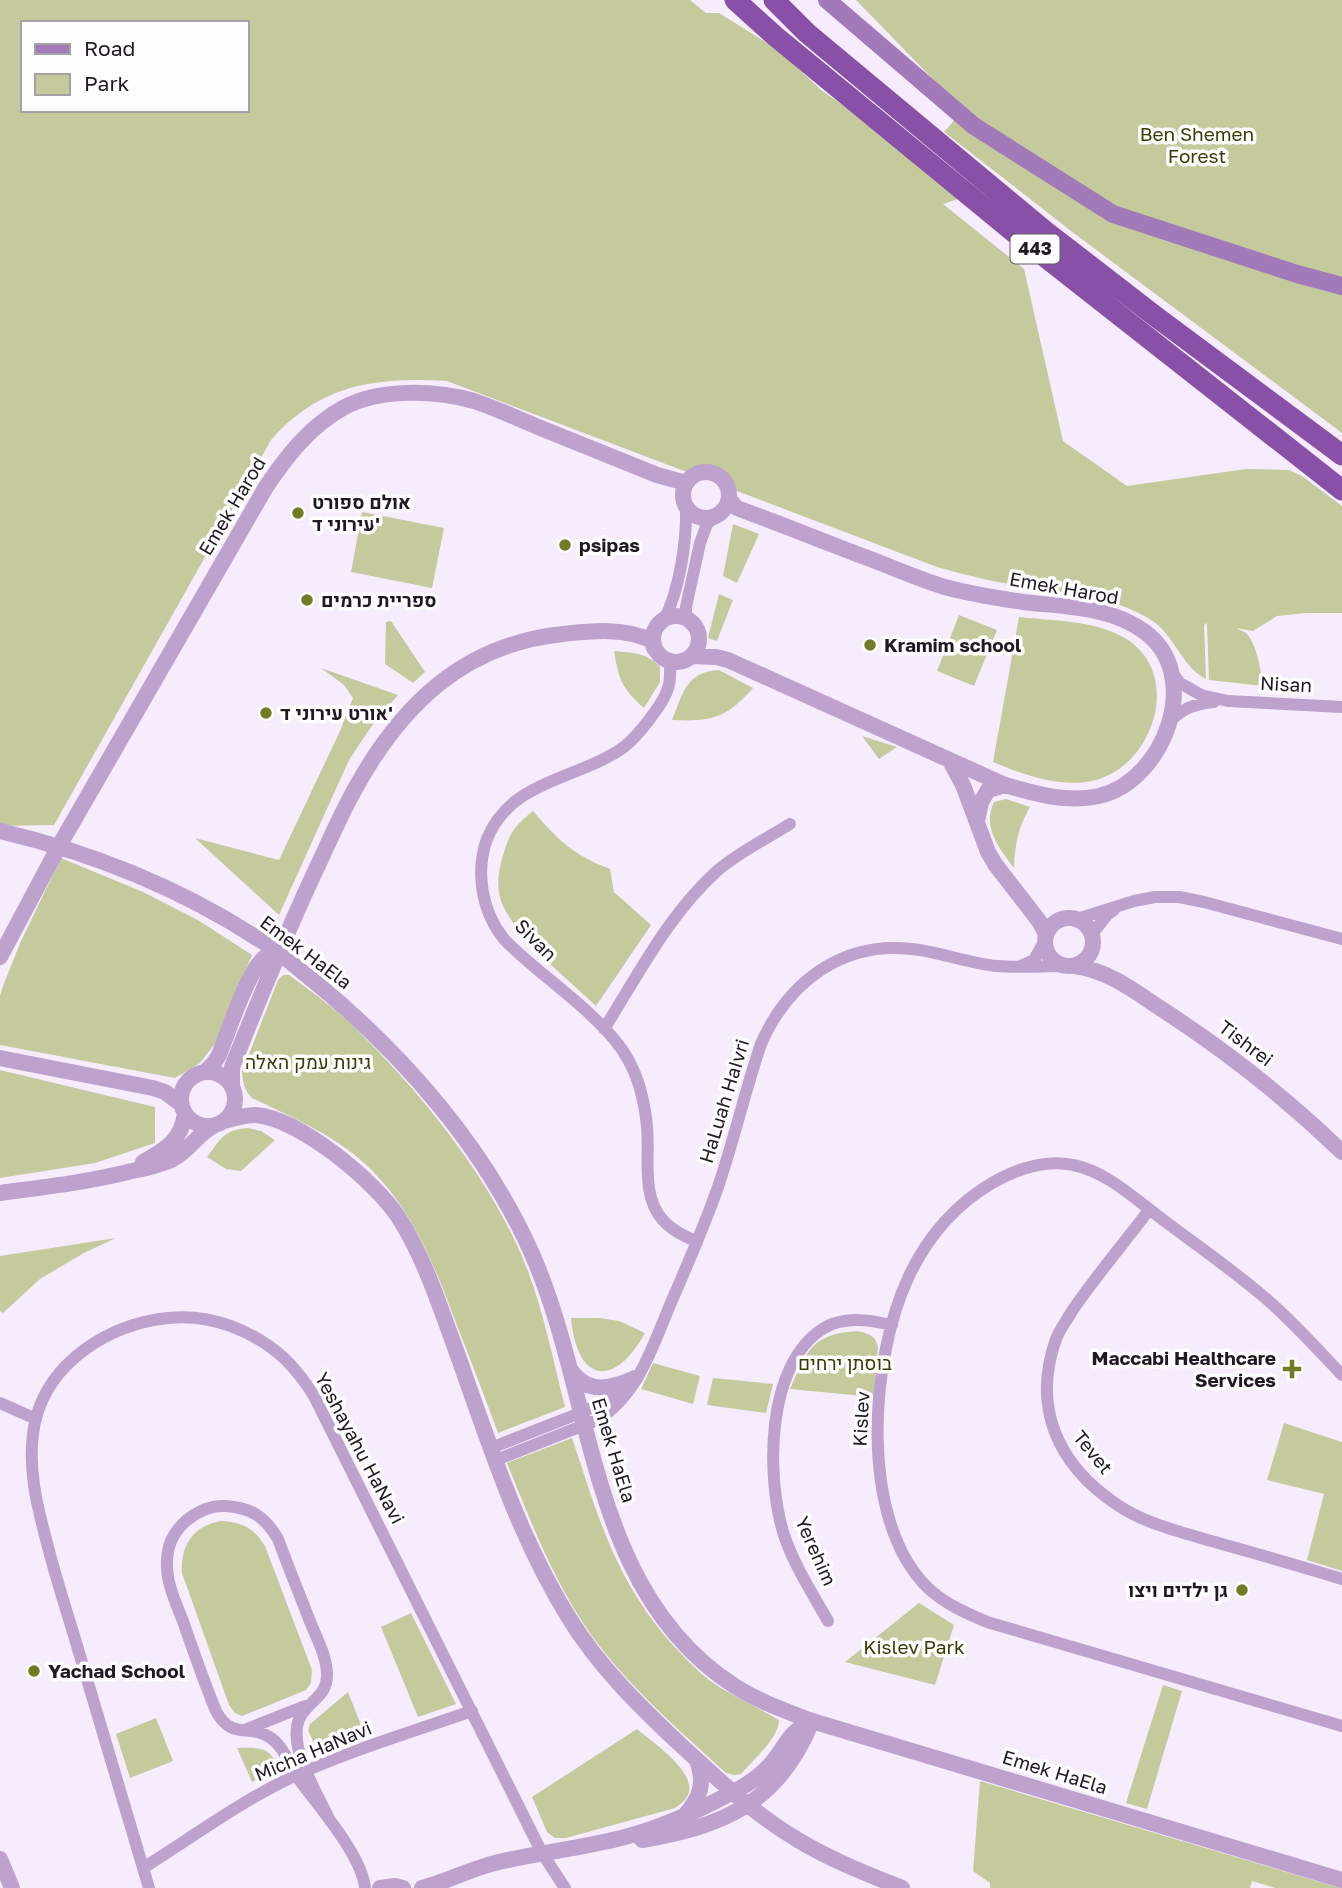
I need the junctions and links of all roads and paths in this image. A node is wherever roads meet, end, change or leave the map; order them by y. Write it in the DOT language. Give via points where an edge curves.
graph roads {
  1 [pos="735,0"];
  2 [pos="774,0"];
  3 [pos="827,0"];
  4 [pos="1342,286"];
  5 [pos="1342,455"];
  6 [pos="686,483"];
  7 [pos="1342,490"];
  8 [pos="729,499"];
  9 [pos="686,506"];
  10 [pos="719,514"];
  11 [pos="664,620"];
  12 [pos="691,622"];
  13 [pos="654,648"];
  14 [pos="692,656"];
  15 [pos="670,662"];
  16 [pos="1171,671"];
  17 [pos="1228,701"];
  18 [pos="1342,707"];
  19 [pos="1169,722"];
  20 [pos="950,761"];
  21 [pos="1005,785"];
  22 [pos="977,821"];
  23 [pos="790,824"];
  24 [pos="0,831"];
  25 [pos="58,846"];
  26 [pos="1020,897"];
  27 [pos="1124,905"];
  28 [pos="1073,918"];
  29 [pos="1045,938"];
  30 [pos="1093,938"];
  31 [pos="1342,939"];
  32 [pos="278,952"];
  33 [pos="0,957"];
  34 [pos="1070,966"];
  35 [pos="1014,967"];
  36 [pos="1115,979"];
  37 [pos="604,1029"];
  38 [pos="0,1058"];
  39 [pos="205,1072"];
  40 [pos="232,1085"];
  41 [pos="183,1109"];
  42 [pos="219,1123"];
  43 [pos="1342,1152"];
  44 [pos="116,1175"];
  45 [pos="0,1193"];
  46 [pos="1150,1210"];
  47 [pos="697,1242"];
  48 [pos="892,1325"];
  49 [pos="568,1366"];
  50 [pos="640,1372"];
  51 [pos="1342,1374"];
  52 [pos="0,1403"];
  53 [pos="36,1419"];
  54 [pos="582,1420"];
  55 [pos="494,1454"];
  56 [pos="1342,1579"];
  57 [pos="828,1621"];
  58 [pos="316,1701"];
  59 [pos="472,1711"];
  60 [pos="812,1721"];
  61 [pos="1342,1726"];
  62 [pos="240,1730"];
  63 [pos="697,1760"];
  64 [pos="301,1773"];
  65 [pos="733,1793"];
  66 [pos="748,1806"];
  67 [pos="683,1817"];
  68 [pos="563,1849"];
  69 [pos="542,1853"];
  70 [pos="0,1859"];
  71 [pos="358,1864"];
  72 [pos="143,1868"];
  73 [pos="458,1875"];
  74 [pos="1342,1880"];
  75 [pos="396,1887"];
  76 [pos="12,1888"];
  77 [pos="149,1888"];
  78 [pos="365,1888"];
  79 [pos="422,1888"];
  80 [pos="438,1888"];
  81 [pos="565,1888"];
  82 [pos="902,1888"];
  1 -- 7 [label="highway, 443" via="1016,234"];
  2 -- 5 [label="highway, 443" via="807,33 1045,231"];
  3 -- 4 [label="main road" via="974,125 1113,215"];
  6 -- 8 [label="street" via="700,472 714,473 726,483"];
  6 -- 9 [label="street"];
  6 -- 25 [label="street, Emek Harod" via="472,401 398,393 343,408 291,452 266,487"];
  8 -- 10 [label="street"];
  8 -- 16 [label="street, Emek Harod" via="737,508 943,586 1111,614 1147,633"];
  9 -- 10 [label="street" via="698,516"];
  9 -- 11 [label="street" via="686,541"];
  10 -- 12 [label="street" via="708,524 700,543 686,607"];
  11 -- 12 [label="street" via="676,617"];
  11 -- 13 [label="street" via="654,632"];
  12 -- 14 [label="street" via="699,636"];
  13 -- 15 [label="street"];
  13 -- 32 [label="street" via="643,636 625,632 585,631 525,640 469,663 423,696 386,738 354,791"];
  14 -- 15 [label="street"];
  14 -- 20 [label="street, Emek Harod" via="728,660"];
  15 -- 37 [label="street, Sivan" via="668,688 659,707 626,745 510,805 497,820 482,859 484,902 503,938"];
  16 -- 17 [label="street, Nisan" via="1191,691"];
  16 -- 19 [label="street, Emek Harod" via="1174,704"];
  17 -- 18 [label="street, Nisan"];
  17 -- 19 [label="street, Nisan" via="1188,707"];
  19 -- 21 [label="street, Emek Harod" via="1147,766 1119,788 1101,795 1061,798"];
  20 -- 21 [label="street, Emek Harod"];
  20 -- 22 [label="street"];
  21 -- 22 [label="street" via="988,790"];
  22 -- 26 [label="street" via="995,864"];
  23 -- 37 [label="street" via="738,855 697,890"];
  24 -- 25 [label="street, Emek HaEla"];
  25 -- 32 [label="street, Emek HaEla" via="159,885"];
  25 -- 33 [label="street, Emek Harod"];
  26 -- 28 [label="street" via="1048,912"];
  26 -- 29 [label="street" via="1039,921"];
  27 -- 28 [label="street"];
  27 -- 30 [label="street" via="1108,914"];
  27 -- 31 [label="street" via="1179,897"];
  28 -- 29 [label="street" via="1053,923"];
  28 -- 30 [label="street" via="1085,923"];
  29 -- 34 [label="street" via="1051,958"];
  29 -- 35 [label="street" via="1034,960"];
  30 -- 34 [label="street" via="1087,958"];
  30 -- 36 [label="street, Tishrei" via="1104,966"];
  32 -- 39 [label="street" via="261,960 219,1055"];
  32 -- 40 [label="street" via="232,1067"];
  32 -- 49 [label="street, Emek HaEla" via="396,1057 481,1164 533,1258"];
  34 -- 35 [label="street, HaLuah HaIvri"];
  34 -- 36 [label="street, Tishrei" via="1090,968"];
  35 -- 47 [label="street, HaLuah HaIvri" via="894,947 849,955 805,981 770,1023 761,1044"];
  36 -- 43 [label="street, Tishrei" via="1258,1078"];
  37 -- 47 [label="street, Sivan" via="630,1064 645,1105 655,1209 663,1221"];
  38 -- 41 [label="street" via="153,1088 165,1092"];
  39 -- 40 [label="street" via="221,1074"];
  39 -- 41 [label="street" via="189,1079 184,1087"];
  40 -- 42 [label="street" via="234,1109"];
  41 -- 42 [label="street" via="198,1124"];
  41 -- 44 [label="street" via="184,1122 170,1144"];
  42 -- 44 [label="street" via="175,1158"];
  42 -- 55 [label="street" via="256,1115 288,1126 331,1151 381,1195 410,1236 428,1277"];
  44 -- 45 [label="street"];
  46 -- 48 [label="street, Kislev" via="1114,1183 1073,1165 1030,1167 1006,1175 972,1195 945,1220 909,1274"];
  46 -- 51 [label="street, Kislev" via="1264,1297"];
  46 -- 56 [label="street, Tevet" via="1081,1298 1055,1340 1047,1405 1059,1445 1094,1486 1142,1518"];
  47 -- 50 [label="street, HaLuah HaIvri"];
  48 -- 57 [label="street, Yerehim" via="856,1320 825,1328 792,1366 778,1408 772,1457 780,1517 800,1571"];
  48 -- 61 [label="street, Kislev" via="880,1398 879,1471 892,1531 927,1587 987,1622"];
  49 -- 50 [label="street" via="575,1378 588,1386 612,1386"];
  49 -- 54 [label="street, Emek HaEla"];
  50 -- 54 [label="street, HaLuah HaIvri" via="631,1390 609,1413"];
  52 -- 53 [label="street"];
  53 -- 59 [label="street, Yeshayahu HaNavi" via="58,1376 76,1356 125,1328 150,1320 200,1318 248,1333 285,1359 314,1396"];
  53 -- 72 [label="street, Yeshayahu HaNavi" via="31,1458 39,1513"];
  54 -- 55 [label="street, HaLuah HaIvri"];
  54 -- 60 [label="street, Emek HaEla" via="623,1547 664,1621 718,1675 760,1700"];
  55 -- 63 [label="street" via="535,1555 569,1618 635,1700"];
  58 -- 62 [label="street"];
  58 -- 62 [label="street" via="325,1688 326,1668 270,1525 247,1510 206,1509 176,1531 167,1554 167,1575 216,1711 227,1725"];
  58 -- 64 [label="street" via="300,1716 295,1735"];
  59 -- 64 [label="street, Micha HaNavi"];
  59 -- 69 [label="street, Yeshayahu HaNavi"];
  60 -- 65 [label="street" via="791,1735 758,1777"];
  60 -- 66 [label="street" via="792,1760"];
  60 -- 74 [label="street, Emek HaEla"];
  62 -- 64 [label="street" via="271,1738"];
  63 -- 65 [label="street"];
  63 -- 67 [label="street" via="701,1789"];
  64 -- 71 [label="street"];
  64 -- 72 [label="street, Micha HaNavi"];
  65 -- 66 [label="street"];
  65 -- 67 [label="street"];
  66 -- 68 [label="street" via="680,1833"];
  66 -- 82 [label="street" via="799,1841"];
  67 -- 68 [label="street" via="628,1836"];
  68 -- 69 [label="street"];
  69 -- 73 [label="street"];
  69 -- 81 [label="street, Yeshayahu HaNavi"];
  70 -- 76 [label="street"];
  71 -- 75 [label="street"];
  71 -- 78 [label="street"];
  72 -- 77 [label="street, Yeshayahu HaNavi"];
  73 -- 79 [label="street"];
  73 -- 80 [label="street"];
}
